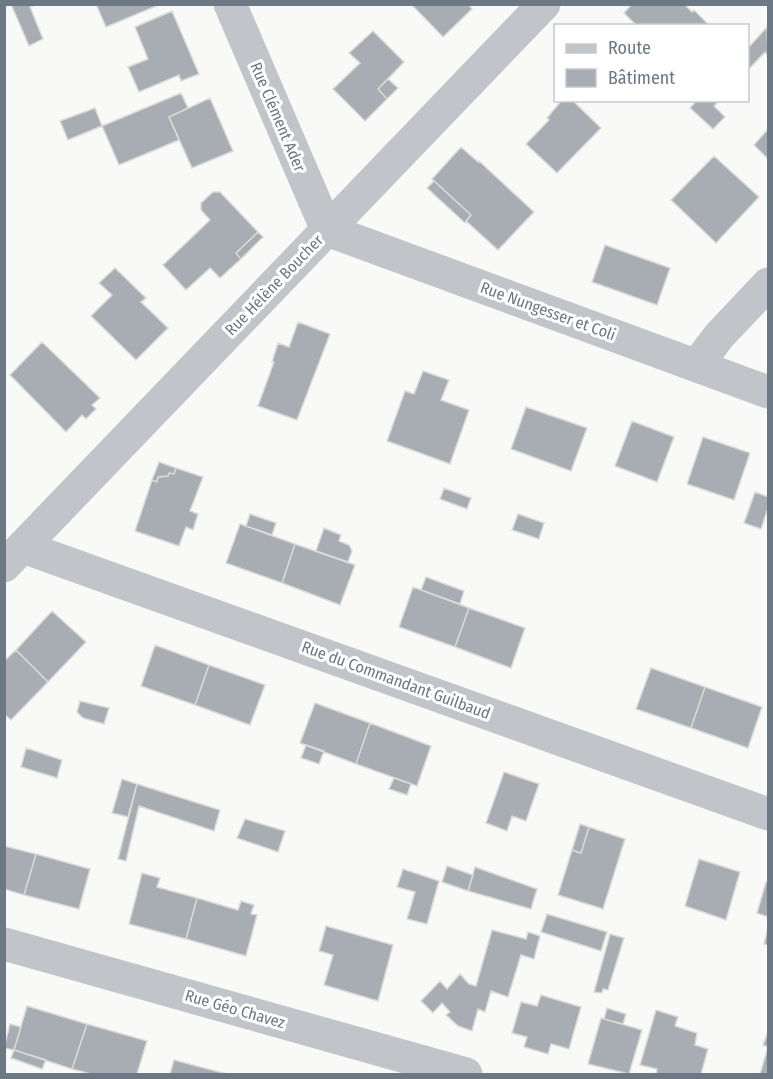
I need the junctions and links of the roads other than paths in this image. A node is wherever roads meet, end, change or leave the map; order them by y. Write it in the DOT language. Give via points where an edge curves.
graph roads {
  1 [pos="230,4"];
  2 [pos="544,4"];
  3 [pos="327,230"];
  4 [pos="768,284"];
  5 [pos="697,366"];
  6 [pos="768,392"];
  7 [pos="14,556"];
  8 [pos="768,814"];
  9 [pos="4,944"];
  10 [pos="466,1074"];
  1 -- 3 [label="street, Rue Clément Ader"];
  2 -- 3 [label="street, Rue Hélène Boucher"];
  3 -- 5 [label="street, Rue Nungesser et Coli"];
  3 -- 7 [label="street, Rue Hélène Boucher"];
  4 -- 5 [label="street" via="719,336"];
  5 -- 6 [label="street, Rue Nungesser et Coli"];
  7 -- 8 [label="street, Rue du Commandant Guilbaud"];
  9 -- 10 [label="street, Rue Géo Chavez"];
}
